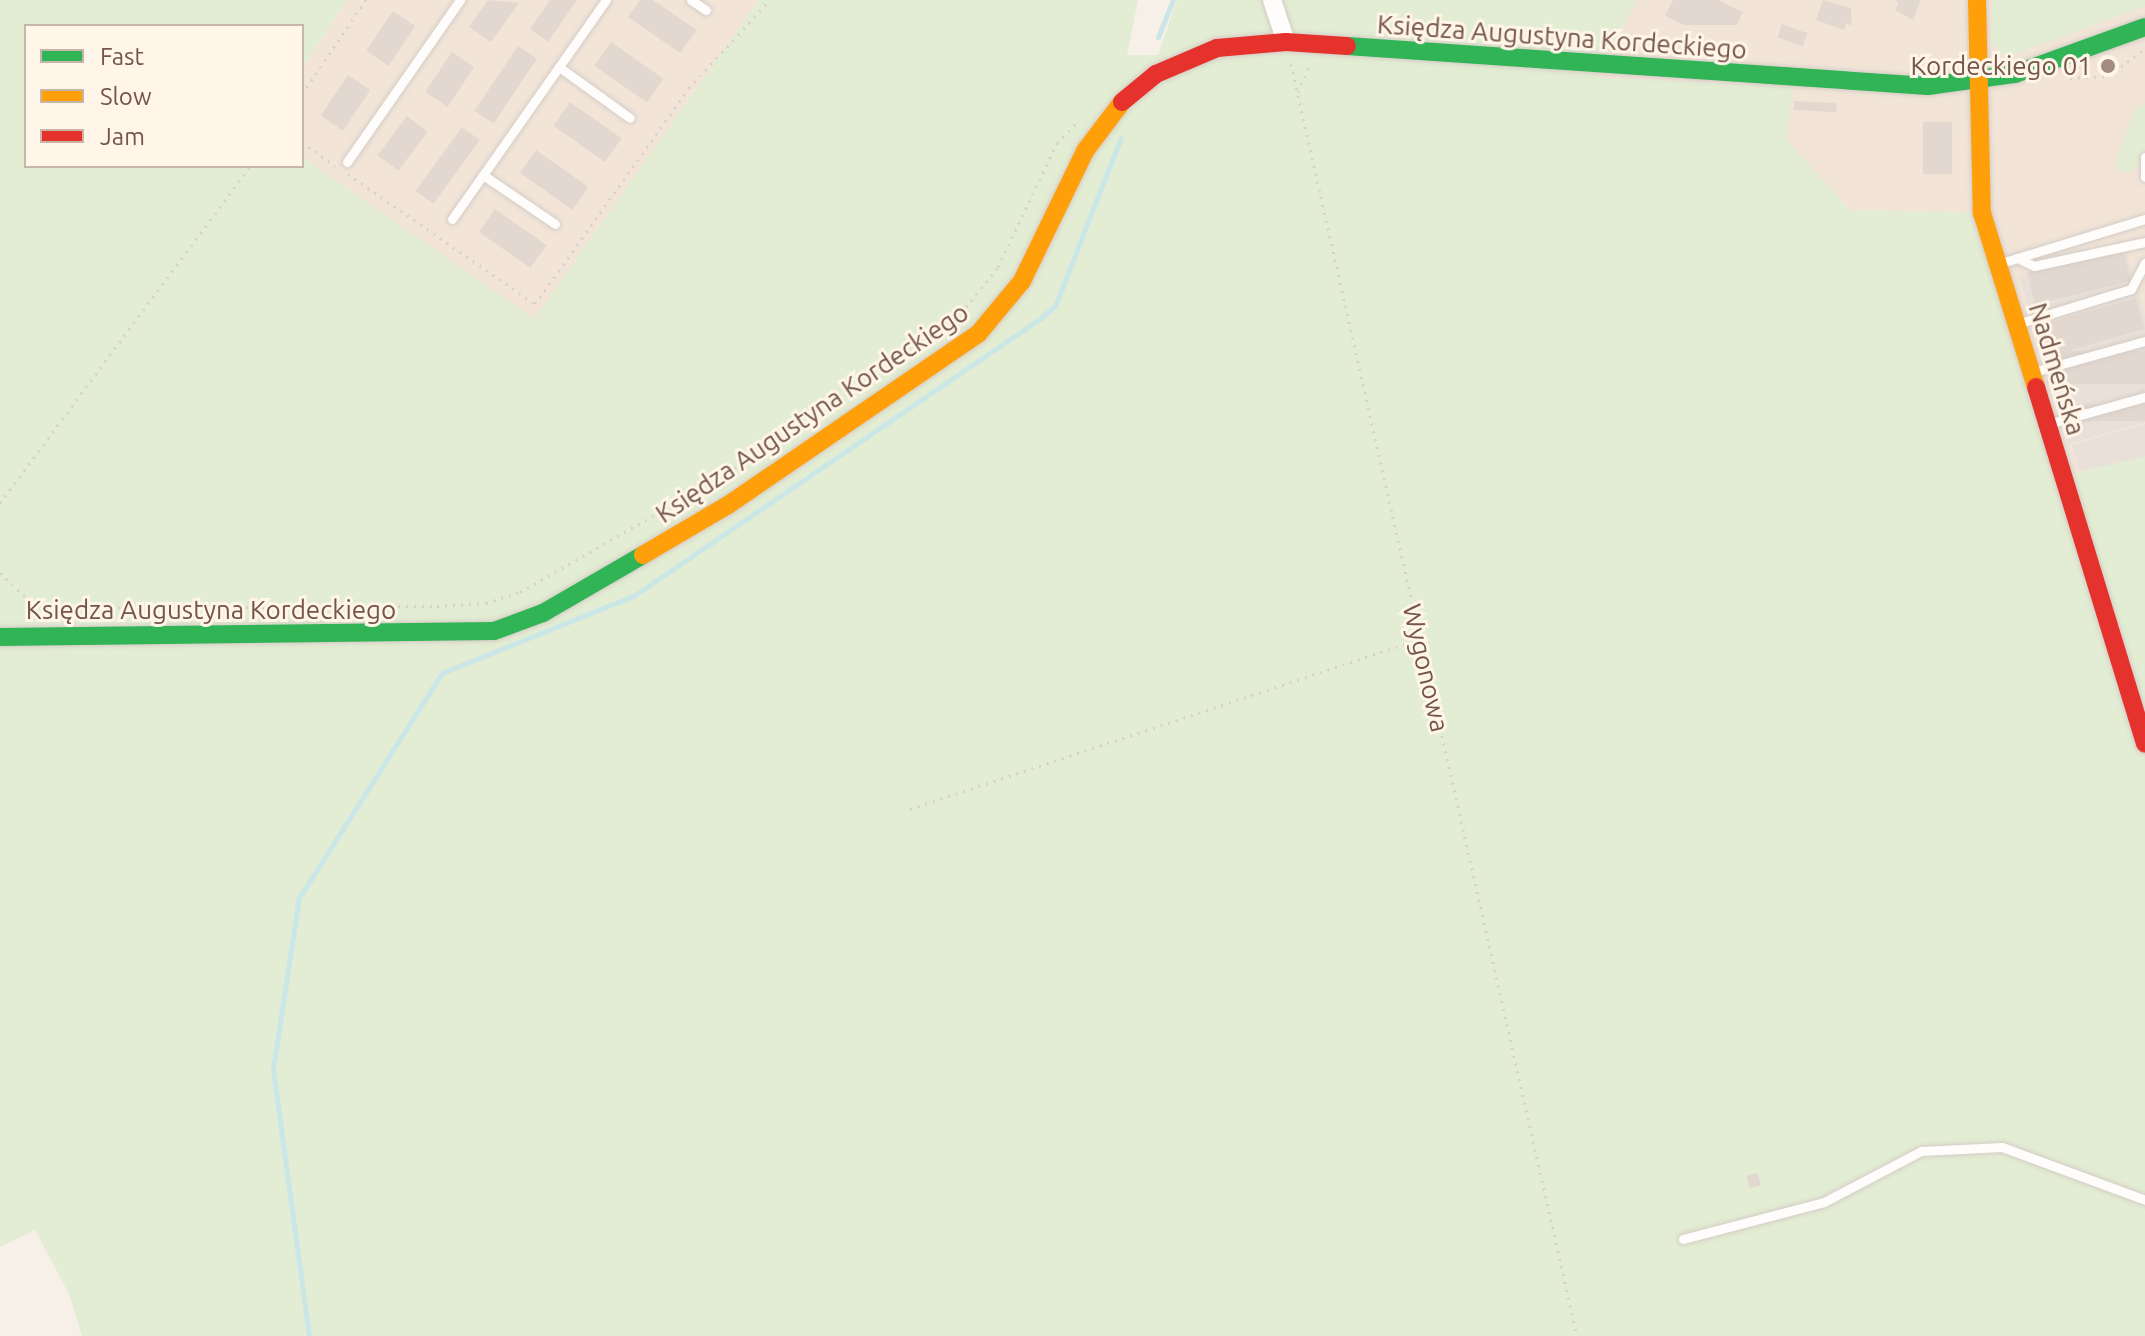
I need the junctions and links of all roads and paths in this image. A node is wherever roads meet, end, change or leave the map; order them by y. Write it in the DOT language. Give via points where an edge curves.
graph roads {
  1 [pos="366,0"];
  2 [pos="460,0"];
  3 [pos="606,0"];
  4 [pos="691,0"];
  5 [pos="770,0"];
  6 [pos="1272,0"];
  7 [pos="1977,0"];
  8 [pos="706,10"];
  9 [pos="2145,27"];
  10 [pos="1286,42"];
  11 [pos="2145,48"];
  12 [pos="559,67"];
  13 [pos="2084,78"];
  14 [pos="1976,81"];
  15 [pos="304,91"];
  16 [pos="1085,115"];
  17 [pos="630,118"];
  18 [pos="304,143"];
  19 [pos="2145,157"];
  20 [pos="347,162"];
  21 [pos="249,168"];
  22 [pos="483,175"];
  23 [pos="2145,177"];
  24 [pos="452,219"];
  25 [pos="2145,219"];
  26 [pos="555,224"];
  27 [pos="2145,242"];
  28 [pos="2017,258"];
  29 [pos="2145,263"];
  30 [pos="1998,264"];
  31 [pos="2016,324"];
  32 [pos="2145,341"];
  33 [pos="2031,373"];
  34 [pos="2145,397"];
  35 [pos="2047,424"];
  36 [pos="0,503"];
  37 [pos="0,573"];
  38 [pos="0,636"];
  39 [pos="1420,639"];
  40 [pos="2145,744"];
  41 [pos="910,809"];
  42 [pos="2145,1200"];
  43 [pos="1683,1239"];
  44 [pos="1577,1336"];
  1 -- 15 [label="path"];
  2 -- 20 [label="lane"];
  3 -- 12 [label="lane"];
  4 -- 8 [label="lane"];
  5 -- 18 [label="path" via="689,88 535,304"];
  6 -- 10 [label="street"];
  7 -- 14 [label="street, Nadmeńska"];
  9 -- 14 [label="street, Księdza Augustyna Kordeckiego" via="2036,67"];
  10 -- 14 [label="street, Księdza Augustyna Kordeckiego" via="1879,85"];
  10 -- 38 [label="street, Księdza Augustyna Kordeckiego" via="1217,48 1142,84 1093,138 1022,281 978,334 716,513 543,613 494,631 449,635"];
  10 -- 39 [label="path, Wygonowa"];
  11 -- 13 [label="path" via="2108,76"];
  12 -- 17 [label="lane"];
  12 -- 22 [label="lane"];
  14 -- 30 [label="street, Nadmeńska" via="1982,213"];
  16 -- 37 [label="path" via="1057,143 998,267 966,307 721,477 520,592 486,603 437,606 46,608 33,604"];
  19 -- 23 [label="lane"];
  21 -- 36 [label="path"];
  22 -- 24 [label="lane"];
  22 -- 26 [label="lane"];
  25 -- 28 [label="lane"];
  27 -- 28 [label="lane" via="2034,266"];
  28 -- 30 [label="lane"];
  29 -- 31 [label="lane" via="2131,289"];
  30 -- 31 [label="street, Nadmeńska"];
  31 -- 33 [label="street, Nadmeńska"];
  32 -- 33 [label="lane"];
  33 -- 35 [label="street, Nadmeńska"];
  34 -- 35 [label="lane"];
  35 -- 40 [label="street, Nadmeńska"];
  39 -- 41 [label="path"];
  39 -- 44 [label="path, Wygonowa"];
  42 -- 43 [label="lane" via="2002,1147 1921,1151 1824,1202"];
}
